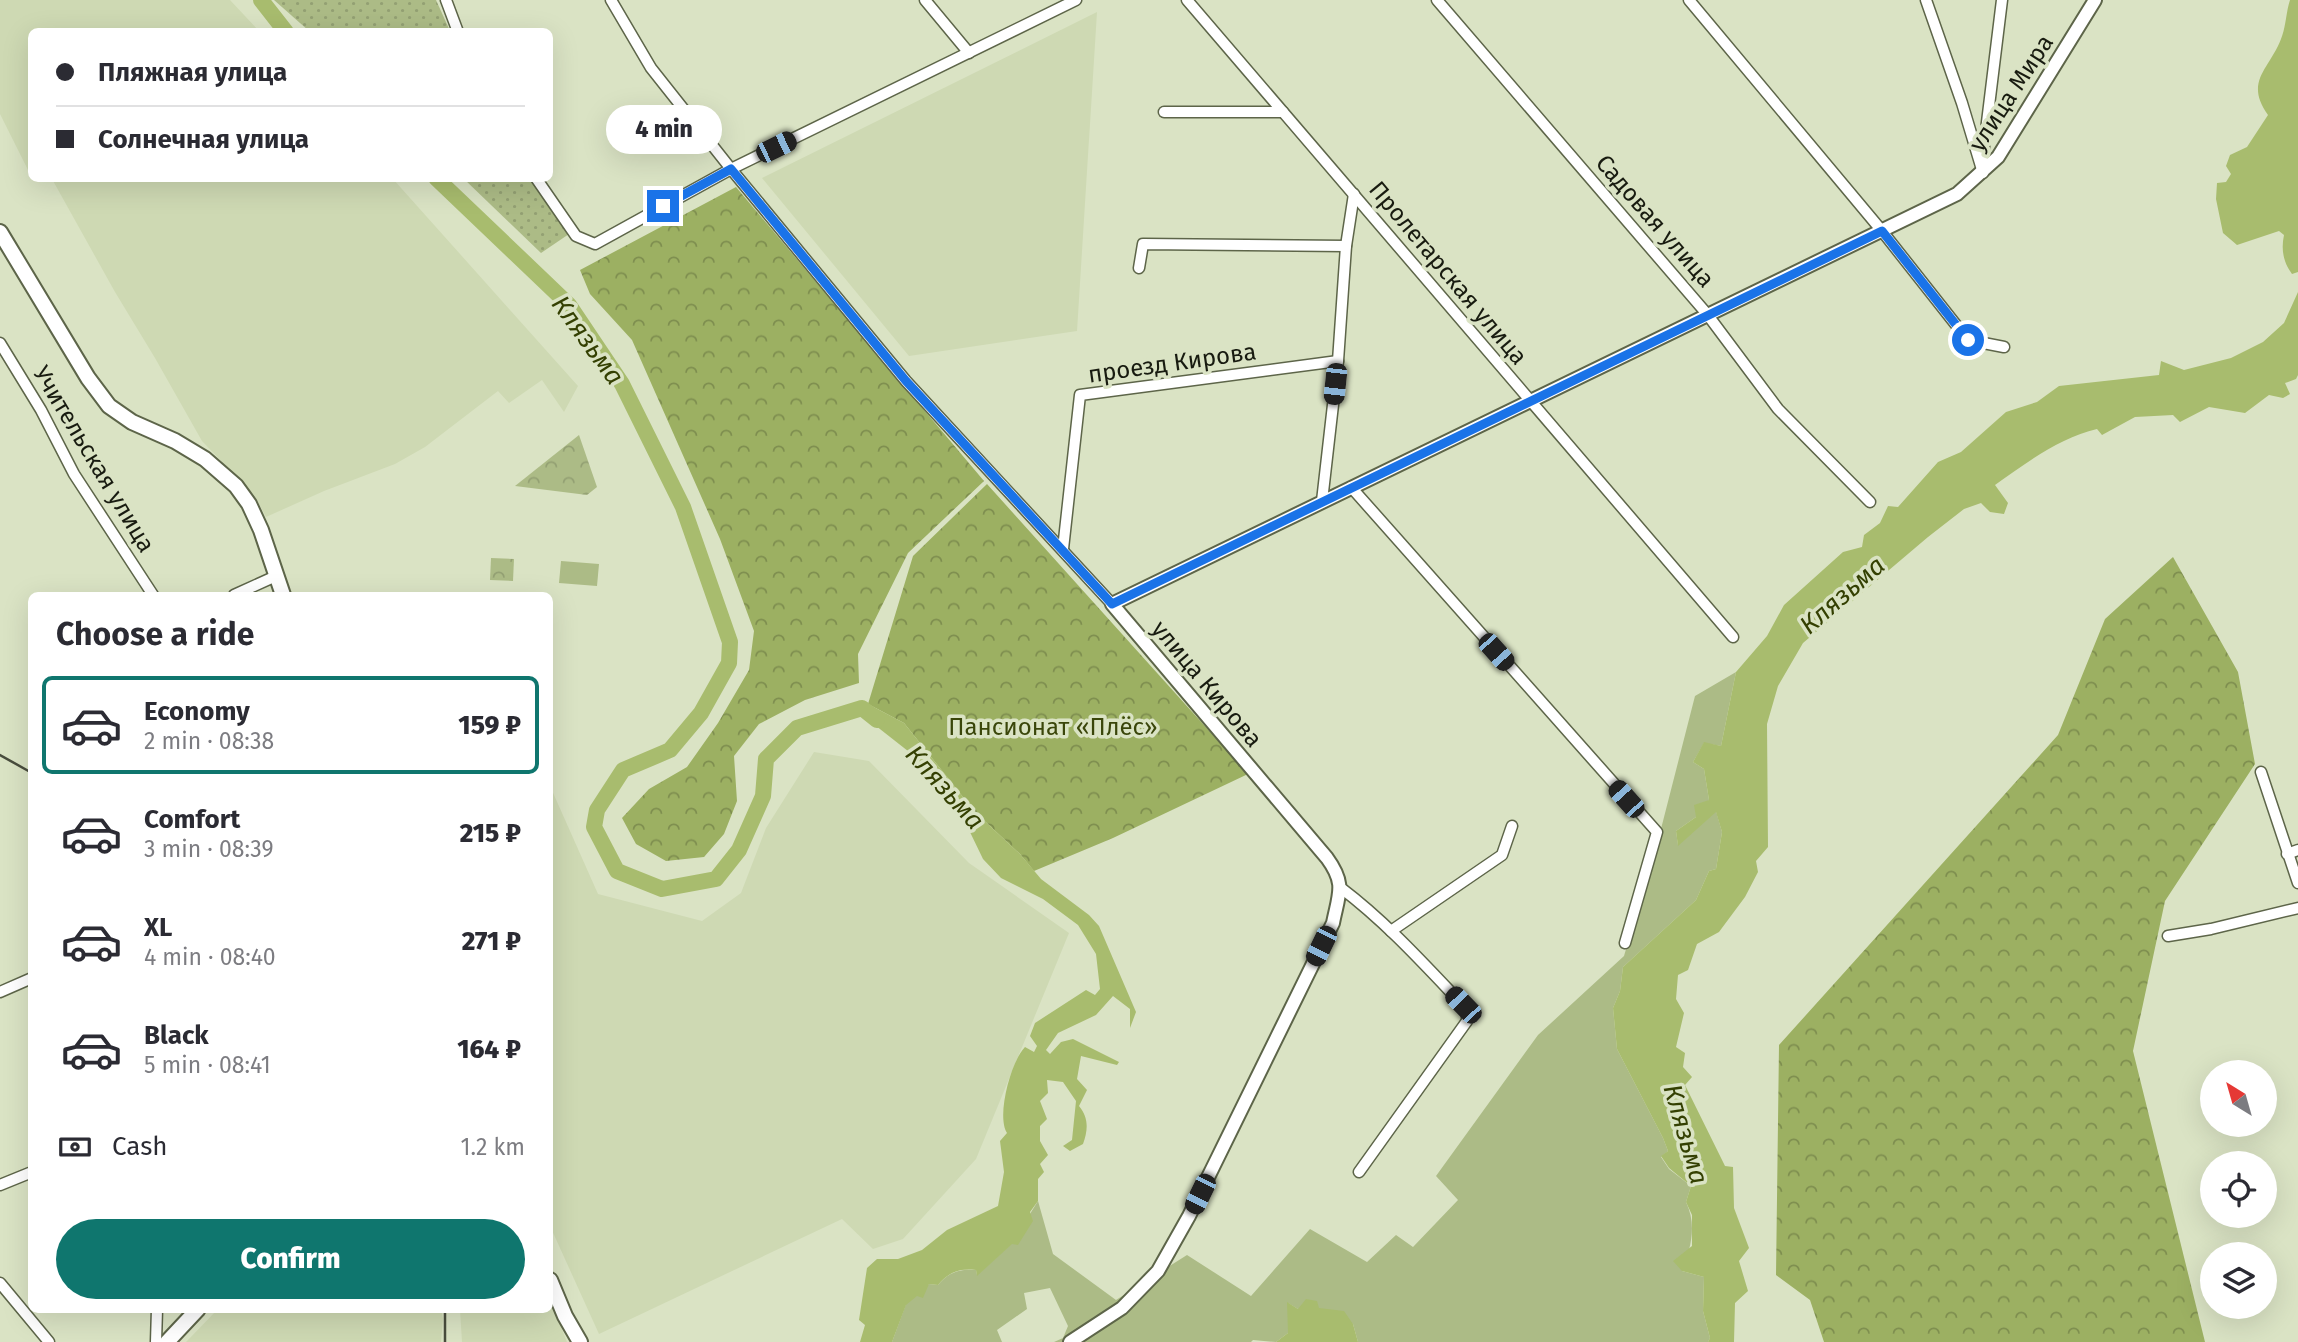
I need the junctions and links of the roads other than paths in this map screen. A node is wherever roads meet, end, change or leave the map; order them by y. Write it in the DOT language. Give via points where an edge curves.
graph roads {
  1 [pos="446,0"];
  2 [pos="611,0"];
  3 [pos="925,0"];
  4 [pos="1076,0"];
  5 [pos="1187,0"];
  6 [pos="1437,0"];
  7 [pos="1689,0"];
  8 [pos="1926,0"];
  9 [pos="2003,0"];
  10 [pos="2095,0"];
  11 [pos="456,28"];
  12 [pos="969,53"];
  13 [pos="1164,112"];
  14 [pos="1283,112"];
  15 [pos="731,169"];
  16 [pos="1982,170"];
  17 [pos="539,182"];
  18 [pos="1354,194"];
  19 [pos="1882,231"];
  20 [pos="0,232"];
  21 [pos="1346,246"];
  22 [pos="1139,268"];
  23 [pos="1707,314"];
  24 [pos="0,343"];
  25 [pos="2004,346"];
  26 [pos="1338,361"];
  27 [pos="1530,401"];
  28 [pos="1351,487"];
  29 [pos="1322,501"];
  30 [pos="1870,502"];
  31 [pos="1063,549"];
  32 [pos="276,576"];
  33 [pos="151,592"];
  34 [pos="241,592"];
  35 [pos="282,592"];
  36 [pos="1112,604"];
  37 [pos="1733,636"];
  38 [pos="2261,772"];
  39 [pos="1512,826"];
  40 [pos="2298,850"];
  41 [pos="2287,854"];
  42 [pos="2298,883"];
  43 [pos="1340,888"];
  44 [pos="2298,908"];
  45 [pos="1391,930"];
  46 [pos="2168,936"];
  47 [pos="1625,943"];
  48 [pos="28,980"];
  49 [pos="0,992"];
  50 [pos="1359,1172"];
  51 [pos="28,1174"];
  52 [pos="0,1185"];
  53 [pos="0,1283"];
  54 [pos="553,1287"];
  55 [pos="158,1313"];
  56 [pos="194,1313"];
  57 [pos="50,1342"];
  58 [pos="156,1342"];
  59 [pos="167,1342"];
  60 [pos="580,1342"];
  61 [pos="1070,1342"];
  1 -- 11 [label="street"];
  2 -- 15 [label="street, улица Кирова" via="651,68"];
  3 -- 12 [label="street"];
  4 -- 12 [label="street"];
  5 -- 14 [label="street, Пролетарская улица"];
  6 -- 23 [label="street, Садовая улица"];
  7 -- 19 [label="street"];
  8 -- 16 [label="street"];
  9 -- 16 [label="street"];
  10 -- 16 [label="street, улица Мира" via="1998,157"];
  12 -- 15 [label="street"];
  13 -- 14 [label="street"];
  14 -- 18 [label="street, Пролетарская улица"];
  15 -- 17 [label="street" via="595,244 576,236"];
  15 -- 31 [label="street, улица Кирова" via="906,381"];
  16 -- 19 [label="street, улица Мира" via="1957,194"];
  18 -- 21 [label="street"];
  18 -- 27 [label="street, Пролетарская улица"];
  19 -- 23 [label="street, улица Мира"];
  19 -- 25 [label="street" via="1968,340"];
  20 -- 32 [label="main road" via="109,406 205,459 236,486 250,504"];
  21 -- 22 [label="street" via="1143,244"];
  21 -- 26 [label="street"];
  23 -- 27 [label="street, улица Мира"];
  23 -- 30 [label="street, Садовая улица" via="1778,409"];
  24 -- 33 [label="street, Учительская улица" via="74,474"];
  26 -- 29 [label="street"];
  26 -- 31 [label="street, проезд Кирова" via="1080,395"];
  27 -- 28 [label="street, улица Мира"];
  27 -- 37 [label="street, Пролетарская улица"];
  28 -- 29 [label="street, улица Мира"];
  28 -- 47 [label="street" via="1657,832"];
  29 -- 36 [label="street, улица Мира"];
  31 -- 36 [label="street, улица Кирова"];
  32 -- 34 [label="street"];
  32 -- 35 [label="main road"];
  36 -- 43 [label="street, улица Кирова" via="1327,858 1337,872"];
  38 -- 41 [label="street"];
  39 -- 45 [label="street" via="1502,855"];
  40 -- 41 [label="street"];
  41 -- 42 [label="street"];
  43 -- 45 [label="street"];
  43 -- 61 [label="street" via="1333,923 1158,1271 1122,1308"];
  44 -- 46 [label="street"];
  45 -- 50 [label="street" via="1463,1005 1468,1016"];
  48 -- 49 [label="street"];
  51 -- 52 [label="street"];
  53 -- 57 [label="street"];
  54 -- 60 [label="main road"];
  55 -- 58 [label="street"];
  56 -- 59 [label="main road"];
}
